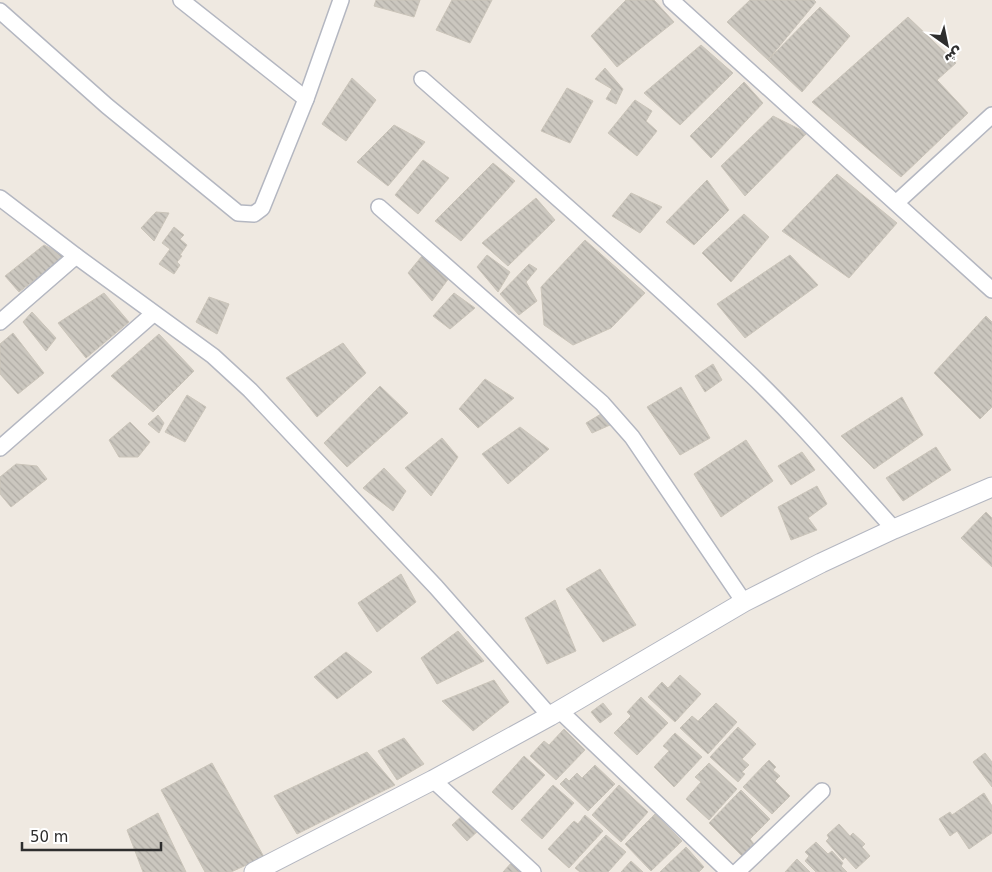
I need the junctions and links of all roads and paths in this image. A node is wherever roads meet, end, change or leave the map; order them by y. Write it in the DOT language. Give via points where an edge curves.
graph roads {
  1 [pos="181,0"];
  2 [pos="341,0"];
  3 [pos="671,0"];
  4 [pos="0,10"];
  5 [pos="422,79"];
  6 [pos="306,99"];
  7 [pos="992,115"];
  8 [pos="0,198"];
  9 [pos="896,203"];
  10 [pos="379,207"];
  11 [pos="76,256"];
  12 [pos="992,290"];
  13 [pos="153,314"];
  14 [pos="0,322"];
  15 [pos="0,448"];
  16 [pos="992,487"];
  17 [pos="894,529"];
  18 [pos="744,602"];
  19 [pos="554,713"];
  20 [pos="433,780"];
  21 [pos="822,791"];
  22 [pos="254,872"];
  23 [pos="533,872"];
  24 [pos="729,872"];
  25 [pos="737,872"];
  1 -- 6 [label="street"];
  2 -- 6 [label="street"];
  3 -- 9 [label="street"];
  4 -- 6 [label="street" via="107,106 238,213 254,214 262,208"];
  5 -- 17 [label="street" via="745,369"];
  7 -- 9 [label="street"];
  8 -- 11 [label="street"];
  9 -- 12 [label="street"];
  10 -- 18 [label="street" via="608,410 632,437"];
  11 -- 13 [label="street"];
  11 -- 14 [label="street"];
  13 -- 15 [label="street"];
  13 -- 19 [label="street" via="213,356 250,390"];
  16 -- 17 [label="street"];
  17 -- 18 [label="street"];
  18 -- 19 [label="street"];
  19 -- 20 [label="street"];
  19 -- 24 [label="street"];
  20 -- 22 [label="street"];
  20 -- 23 [label="street"];
  21 -- 25 [label="street"];
}
